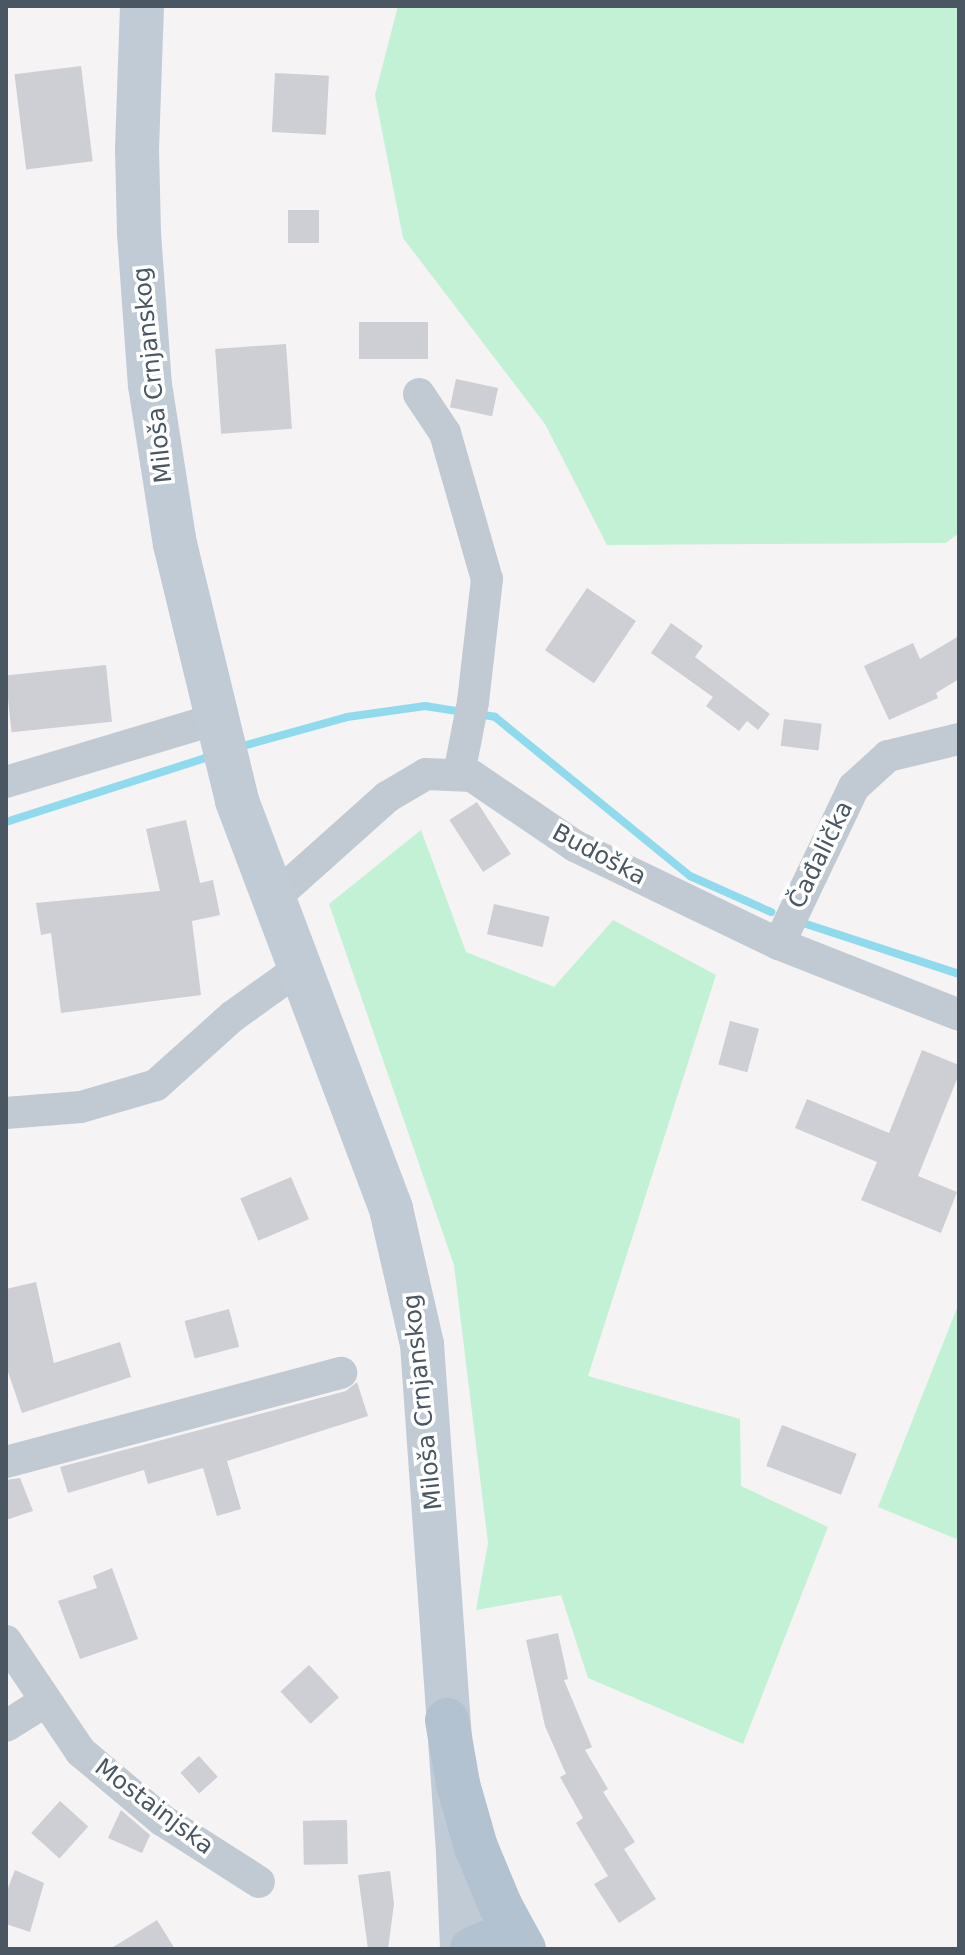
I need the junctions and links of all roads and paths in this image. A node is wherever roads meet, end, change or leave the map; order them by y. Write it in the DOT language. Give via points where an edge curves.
graph roads {
  1 [pos="142,6"];
  2 [pos="419,394"];
  3 [pos="218,728"];
  4 [pos="959,739"];
  5 [pos="463,759"];
  6 [pos="6,782"];
  7 [pos="273,899"];
  8 [pos="779,944"];
  9 [pos="300,968"];
  10 [pos="959,1015"];
  11 [pos="6,1113"];
  12 [pos="341,1373"];
  13 [pos="6,1462"];
  14 [pos="6,1641"];
  15 [pos="46,1701"];
  16 [pos="447,1720"];
  17 [pos="6,1726"];
  18 [pos="259,1882"];
  19 [pos="462,1949"];
  20 [pos="472,1949"];
  21 [pos="517,1949"];
  22 [pos="524,1949"];
  1 -- 3 [label="main road, Miloša Crnjanskog" via="138,205 150,385 175,544"];
  2 -- 5 [label="street" via="445,433 487,579"];
  3 -- 6 [label="street"];
  3 -- 7 [label="main road, Miloša Crnjanskog"];
  4 -- 8 [label="street, Čađalička" via="888,756 854,787"];
  5 -- 7 [label="street" via="387,797"];
  5 -- 8 [label="street, Budoška" via="472,776 575,846"];
  7 -- 9 [label="main road, Miloša Crnjanskog"];
  8 -- 10 [label="street, Budoška"];
  9 -- 11 [label="street" via="233,1016 156,1085 81,1107"];
  9 -- 16 [label="main road, Miloša Crnjanskog" via="391,1209 413,1292 428,1400"];
  12 -- 13 [label="street"];
  14 -- 15 [label="street, Mostainjska"];
  15 -- 17 [label="street"];
  15 -- 18 [label="street, Mostainjska" via="81,1752 162,1820"];
  16 -- 19 [label="main road, Miloša Crnjanskog"];
  16 -- 22 [label="main road" via="476,1847"];
  20 -- 21 [label="main road" via="491,1941"];
}
